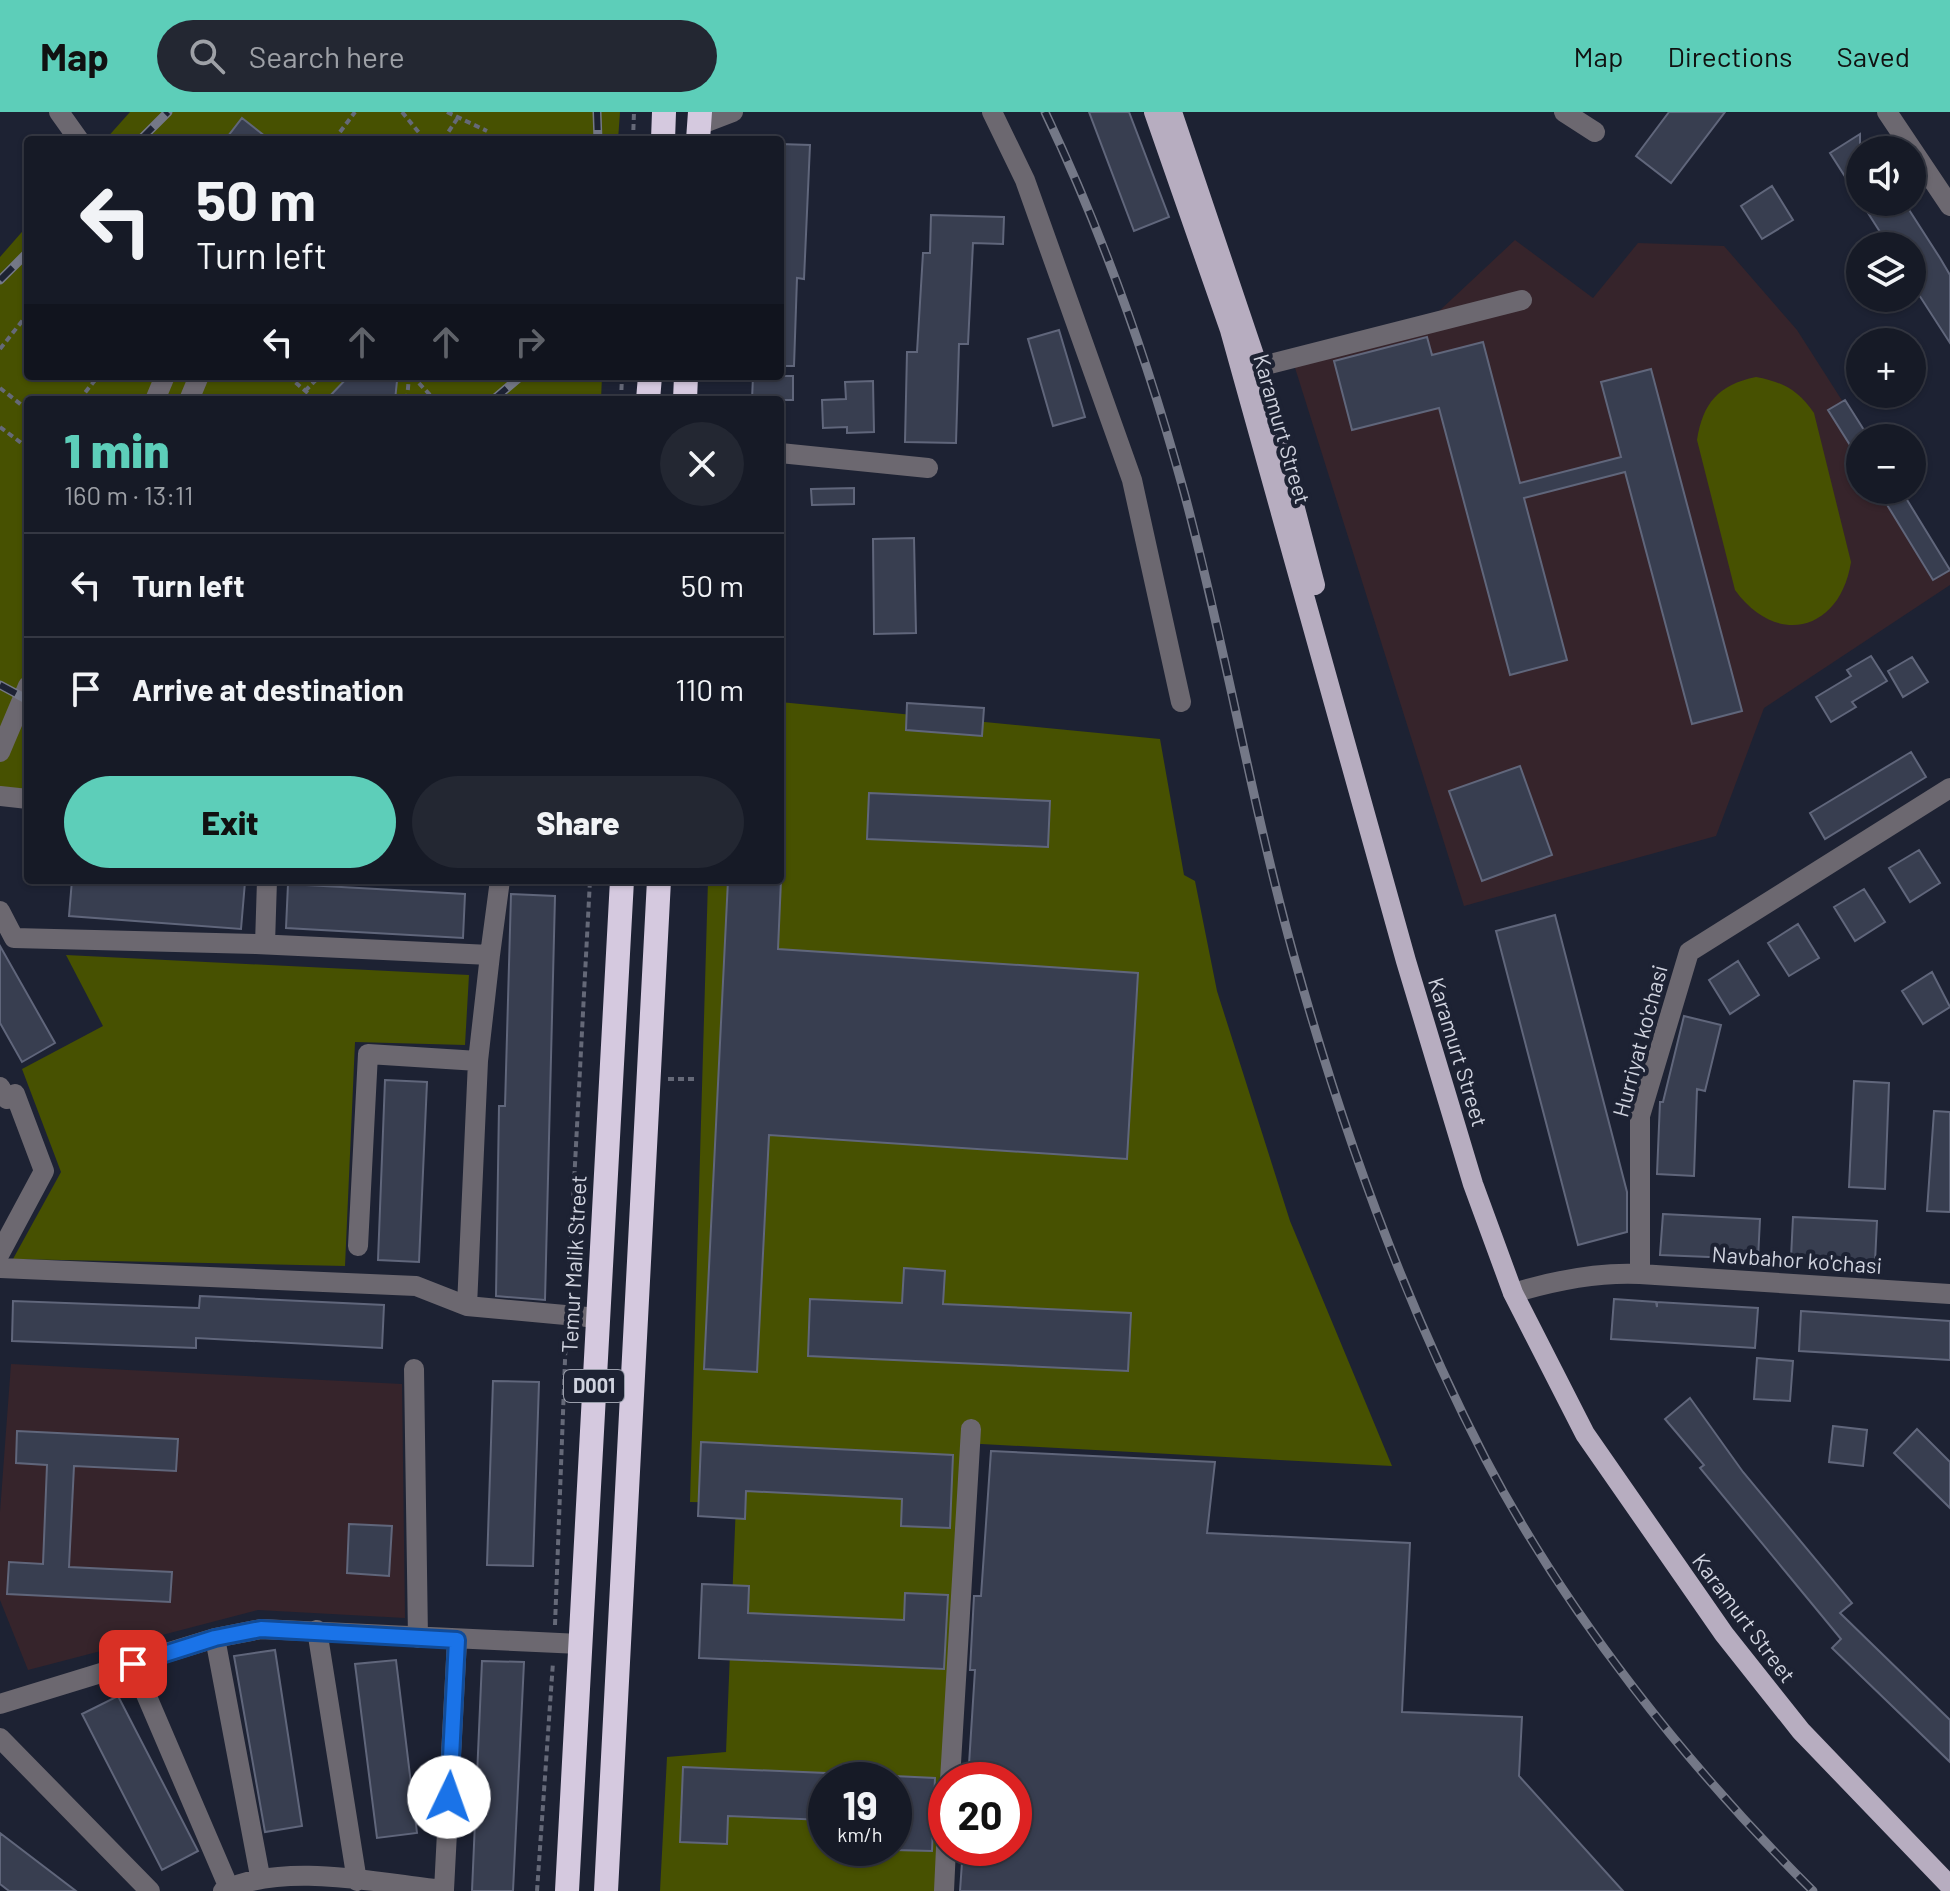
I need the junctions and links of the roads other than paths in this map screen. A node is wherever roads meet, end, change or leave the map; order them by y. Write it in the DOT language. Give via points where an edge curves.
graph roads {
  1 [pos="59,112"];
  2 [pos="664,112"];
  3 [pos="733,112"];
  4 [pos="992,112"];
  5 [pos="1154,112"];
  6 [pos="1172,112"];
  7 [pos="1564,112"];
  8 [pos="1887,112"];
  9 [pos="699,126"];
  10 [pos="1595,132"];
  11 [pos="76,136"];
  12 [pos="663,136"];
  13 [pos="1948,198"];
  14 [pos="1522,300"];
  15 [pos="1258,367"];
  16 [pos="784,453"];
  17 [pos="928,468"];
  18 [pos="24,695"];
  19 [pos="1181,702"];
  20 [pos="0,752"];
  21 [pos="1950,788"];
  22 [pos="0,796"];
  23 [pos="24,799"];
  24 [pos="267,884"];
  25 [pos="499,884"];
  26 [pos="622,884"];
  27 [pos="659,884"];
  28 [pos="0,911"];
  29 [pos="265,944"];
  30 [pos="490,955"];
  31 [pos="615,981"];
  32 [pos="654,984"];
  33 [pos="478,1061"];
  34 [pos="2,1097"];
  35 [pos="605,1169"];
  36 [pos="644,1174"];
  37 [pos="358,1246"];
  38 [pos="0,1253"];
  39 [pos="0,1268"];
  40 [pos="1640,1274"];
  41 [pos="1517,1292"];
  42 [pos="1950,1294"];
  43 [pos="467,1306"];
  44 [pos="598,1318"];
  45 [pos="414,1369"];
  46 [pos="971,1429"];
  47 [pos="317,1630"];
  48 [pos="215,1638"];
  49 [pos="418,1638"];
  50 [pos="457,1640"];
  51 [pos="580,1644"];
  52 [pos="133,1664"];
  53 [pos="0,1704"];
  54 [pos="0,1738"];
  55 [pos="951,1762"];
  56 [pos="945,1866"];
  57 [pos="1950,1875"];
  58 [pos="260,1876"];
  59 [pos="357,1881"];
  60 [pos="1950,1886"];
  61 [pos="226,1890"];
  62 [pos="150,1891"];
  63 [pos="444,1891"];
  64 [pos="567,1891"];
  65 [pos="606,1891"];
  66 [pos="944,1891"];
  1 -- 11 [label="street"];
  2 -- 12 [label="highway"];
  3 -- 9 [label="street"];
  4 -- 19 [label="street" via="1025,180 1132,480"];
  5 -- 41 [label="main road, Karamurt Street" via="1230,330 1473,1184"];
  6 -- 15 [label="main road, Karamurt Street"];
  7 -- 10 [label="street"];
  8 -- 13 [label="street"];
  14 -- 15 [label="street"];
  15 -- 41 [label="main road, Karamurt Street" via="1414,958"];
  16 -- 17 [label="street"];
  18 -- 20 [label="street"];
  21 -- 40 [label="street, Hurriyat ko'chasi" via="1689,952 1640,1116"];
  22 -- 23 [label="street"];
  24 -- 29 [label="street"];
  25 -- 30 [label="street"];
  26 -- 31 [label="highway, Temur Malik Street / D001"];
  27 -- 32 [label="highway, D001"];
  28 -- 29 [label="street" via="14,938"];
  29 -- 30 [label="street"];
  30 -- 33 [label="street"];
  31 -- 32 [label="highway"];
  31 -- 35 [label="highway, Temur Malik Street / D001"];
  32 -- 36 [label="highway, D001"];
  33 -- 37 [label="street" via="368,1054"];
  33 -- 43 [label="street"];
  34 -- 38 [label="street" via="15,1094 44,1171"];
  35 -- 36 [label="highway"];
  35 -- 44 [label="highway, Temur Malik Street / D001"];
  36 -- 65 [label="highway, D001"];
  39 -- 43 [label="street" via="416,1286"];
  40 -- 41 [label="street"];
  40 -- 42 [label="street, Navbahor ko'chasi"];
  41 -- 57 [label="main road, Karamurt Street" via="1593,1430 1663,1536 1807,1725"];
  41 -- 60 [label="main road, Karamurt Street" via="1585,1434 1724,1634 1801,1731"];
  43 -- 44 [label="street"];
  44 -- 51 [label="highway, Temur Malik Street / D001"];
  45 -- 49 [label="street"];
  46 -- 55 [label="street"];
  47 -- 48 [label="street" via="261,1629"];
  47 -- 49 [label="street"];
  47 -- 59 [label="street"];
  48 -- 52 [label="street"];
  48 -- 58 [label="street"];
  49 -- 50 [label="street"];
  50 -- 51 [label="street"];
  50 -- 63 [label="street"];
  51 -- 64 [label="highway, Temur Malik Street / D001"];
  52 -- 53 [label="street"];
  52 -- 61 [label="street"];
  54 -- 62 [label="street"];
  56 -- 66 [label="street"];
  58 -- 59 [label="street"];
  58 -- 61 [label="street"];
  59 -- 63 [label="street"];
}
